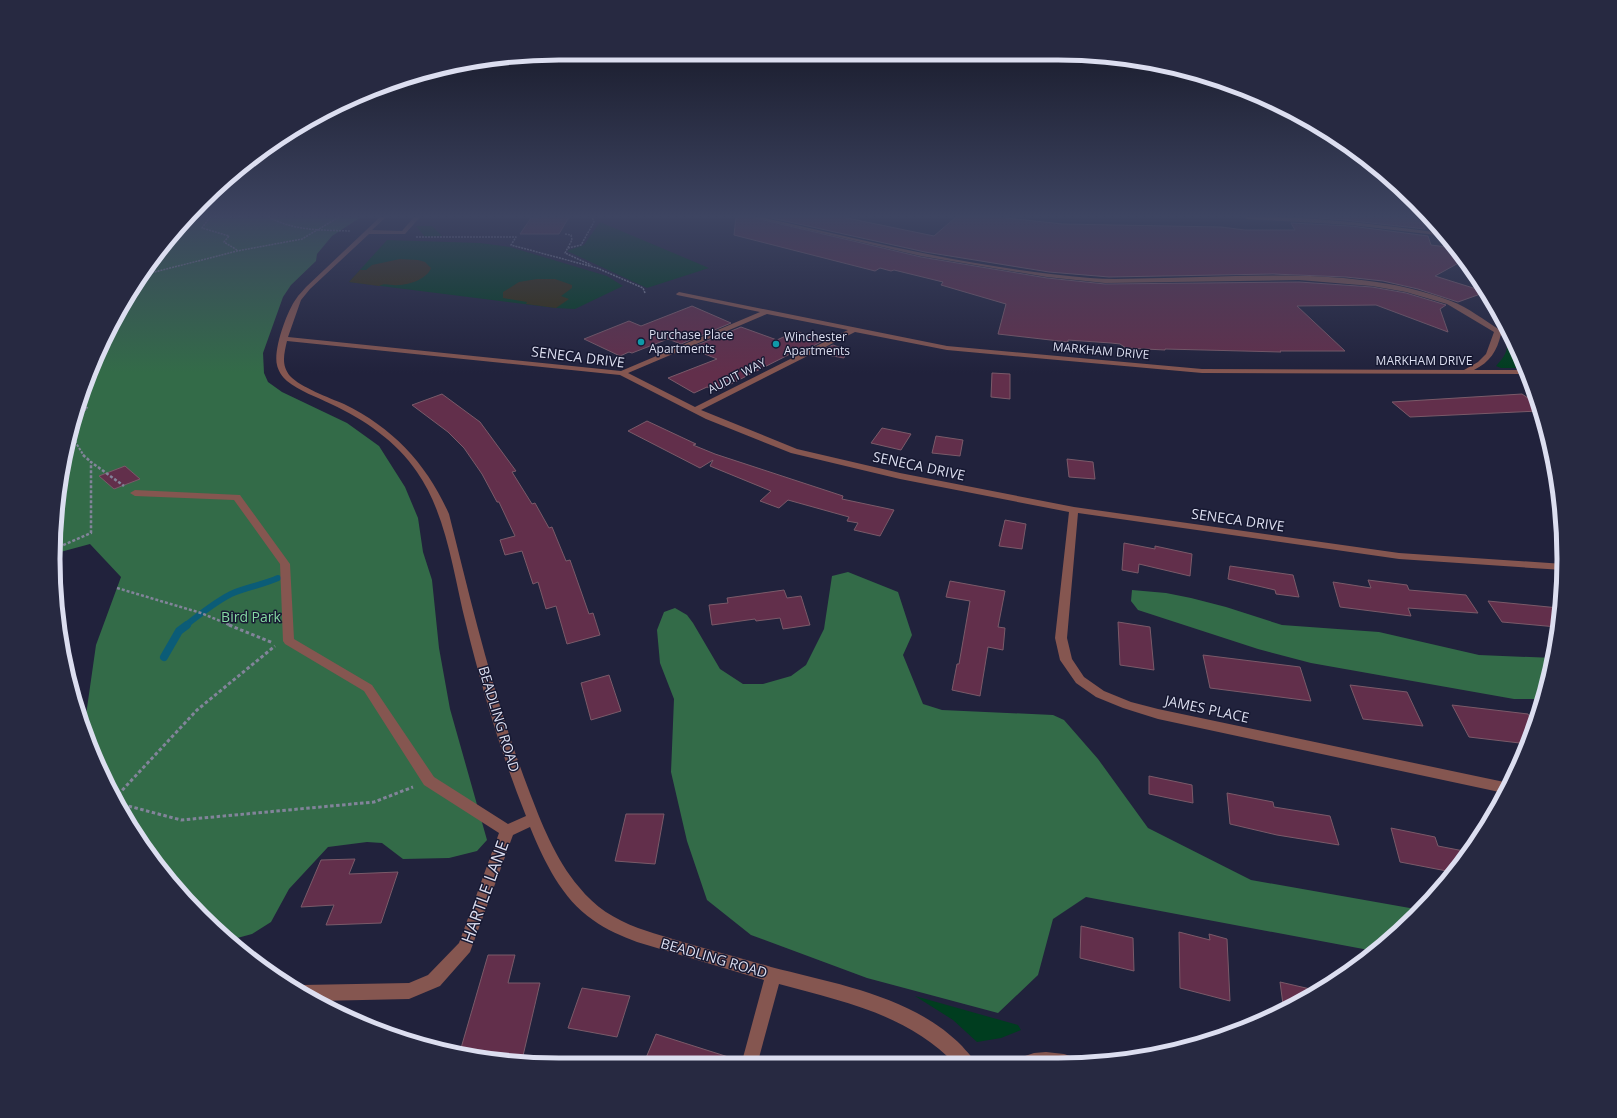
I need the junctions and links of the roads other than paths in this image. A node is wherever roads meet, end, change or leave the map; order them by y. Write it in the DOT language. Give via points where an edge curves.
graph roads {
  1 [pos="328,269"];
  2 [pos="997,269"];
  3 [pos="679,294"];
  4 [pos="766,312"];
  5 [pos="853,330"];
  6 [pos="1498,331"];
  7 [pos="1503,333"];
  8 [pos="285,339"];
  9 [pos="1463,372"];
  10 [pos="1521,372"];
  11 [pos="622,374"];
  12 [pos="694,410"];
  13 [pos="135,493"];
  14 [pos="1074,510"];
  15 [pos="1557,566"];
  16 [pos="1502,787"];
  17 [pos="534,819"];
  18 [pos="507,831"];
  19 [pos="774,975"];
  20 [pos="312,993"];
  21 [pos="751,1058"];
  22 [pos="961,1058"];
  1 -- 8 [label="street, BEADLING ROAD" via="298,299"];
  2 -- 6 [label="street" via="1091,280 1357,280 1443,300"];
  3 -- 4 [label="street, MARKHAM DRIVE"];
  4 -- 5 [label="street, MARKHAM DRIVE"];
  4 -- 11 [label="street"];
  5 -- 9 [label="street, MARKHAM DRIVE" via="947,348 1202,371"];
  5 -- 12 [label="street, AUDIT WAY"];
  6 -- 7 [label="street"];
  6 -- 9 [label="street" via="1493,352 1484,362"];
  8 -- 11 [label="street, SENECA DRIVE"];
  8 -- 17 [label="street, BEADLING ROAD" via="280,364 289,379 358,414 397,441 425,473 436,492 444,514 498,725"];
  9 -- 10 [label="street, MARKHAM DRIVE"];
  11 -- 12 [label="street, SENECA DRIVE"];
  12 -- 14 [label="street, SENECA DRIVE" via="794,451 900,476"];
  13 -- 18 [label="street" via="237,497 285,564 289,640 368,688 429,781"];
  14 -- 15 [label="street, SENECA DRIVE" via="1399,556"];
  14 -- 16 [label="street, JAMES PLACE" via="1061,638 1066,660 1080,680 1100,694 1158,714"];
  17 -- 18 [label="street, HARTLE LANE"];
  17 -- 19 [label="street, BEADLING ROAD" via="552,859 570,889 598,916 636,934"];
  18 -- 20 [label="street, HARTLE LANE" via="465,948 434,981 409,992"];
  19 -- 21 [label="street"];
  19 -- 22 [label="street, BEADLING ROAD" via="864,999 906,1015 936,1034"];
}
